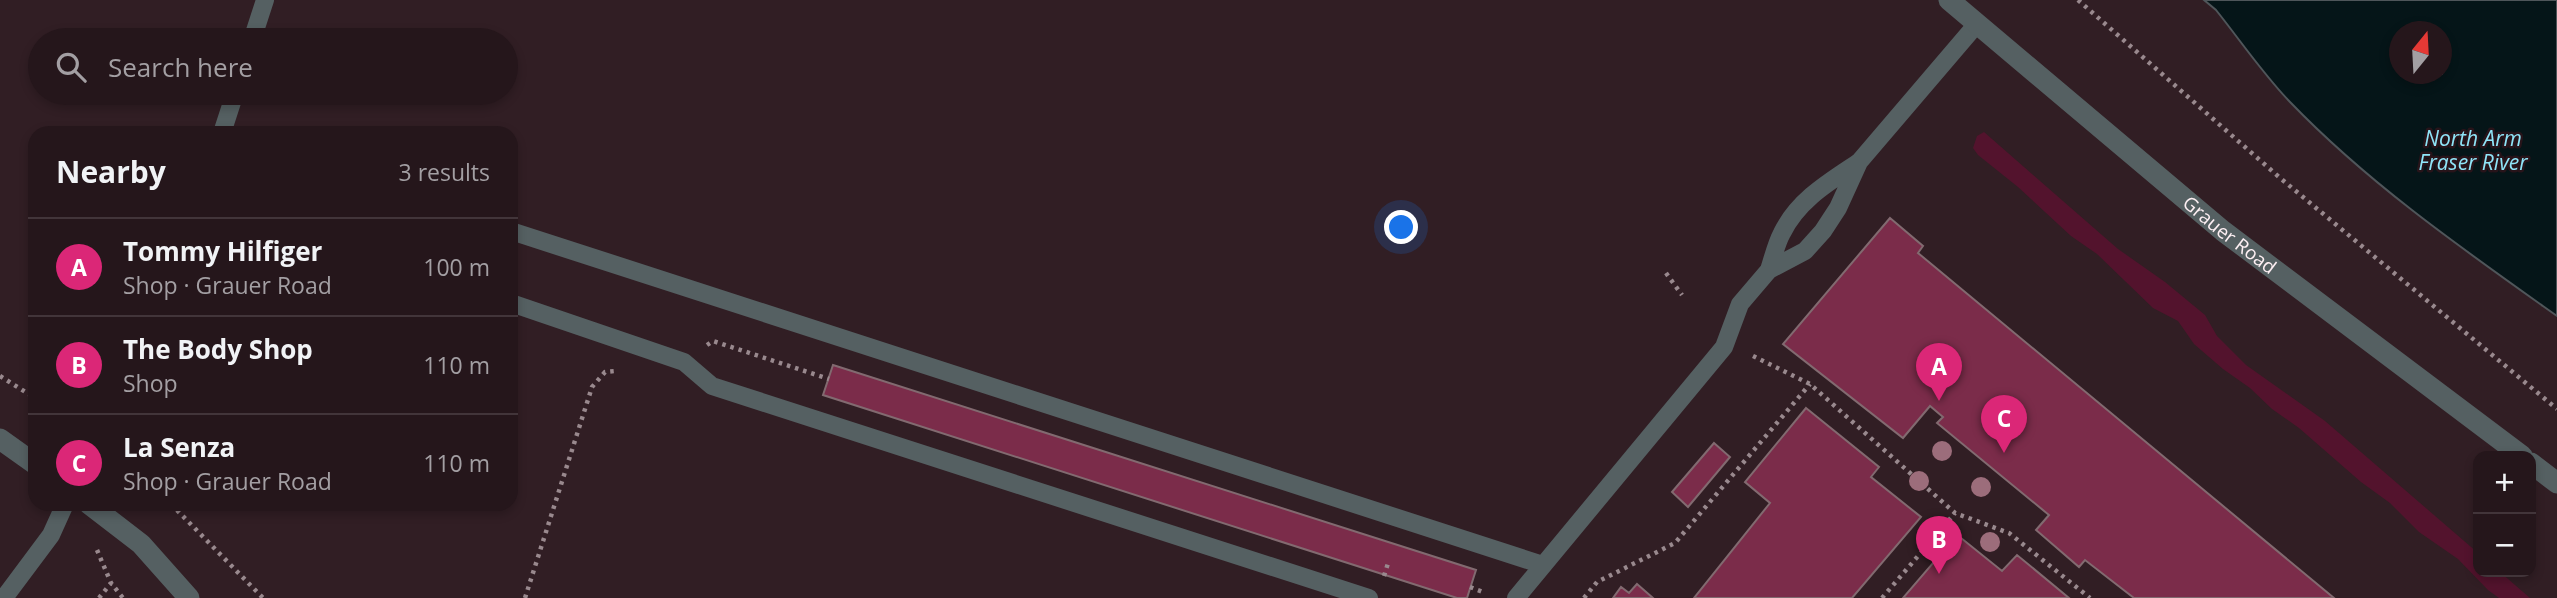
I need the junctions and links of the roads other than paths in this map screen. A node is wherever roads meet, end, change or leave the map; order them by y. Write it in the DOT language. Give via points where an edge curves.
graph roads {
  1 [pos="265,0"];
  2 [pos="1949,0"];
  3 [pos="1976,25"];
  4 [pos="257,28"];
  5 [pos="231,105"];
  6 [pos="224,126"];
  7 [pos="1859,162"];
  8 [pos="518,233"];
  9 [pos="1769,270"];
  10 [pos="518,305"];
  11 [pos="0,439"];
  12 [pos="2515,451"];
  13 [pos="28,459"];
  14 [pos="2536,467"];
  15 [pos="2557,483"];
  16 [pos="62,511"];
  17 [pos="98,511"];
  18 [pos="1543,565"];
  19 [pos="4,598"];
  20 [pos="189,598"];
  21 [pos="1369,598"];
  22 [pos="1516,598"];
  1 -- 4 [label="lane"];
  2 -- 3 [label="street, Grauer Road"];
  3 -- 7 [label="lane"];
  3 -- 12 [label="street, Grauer Road" via="2223,231"];
  5 -- 6 [label="lane"];
  7 -- 9 [label="lane" via="1815,191 1798,211 1782,233"];
  7 -- 9 [label="lane" via="1823,230 1805,251"];
  8 -- 18 [label="lane"];
  9 -- 18 [label="lane" via="1740,304 1724,347"];
  10 -- 21 [label="lane" via="684,362 712,386"];
  11 -- 13 [label="street"];
  14 -- 15 [label="street"];
  16 -- 19 [label="lane" via="51,535"];
  17 -- 20 [label="street" via="141,544"];
  18 -- 22 [label="lane"];
}
